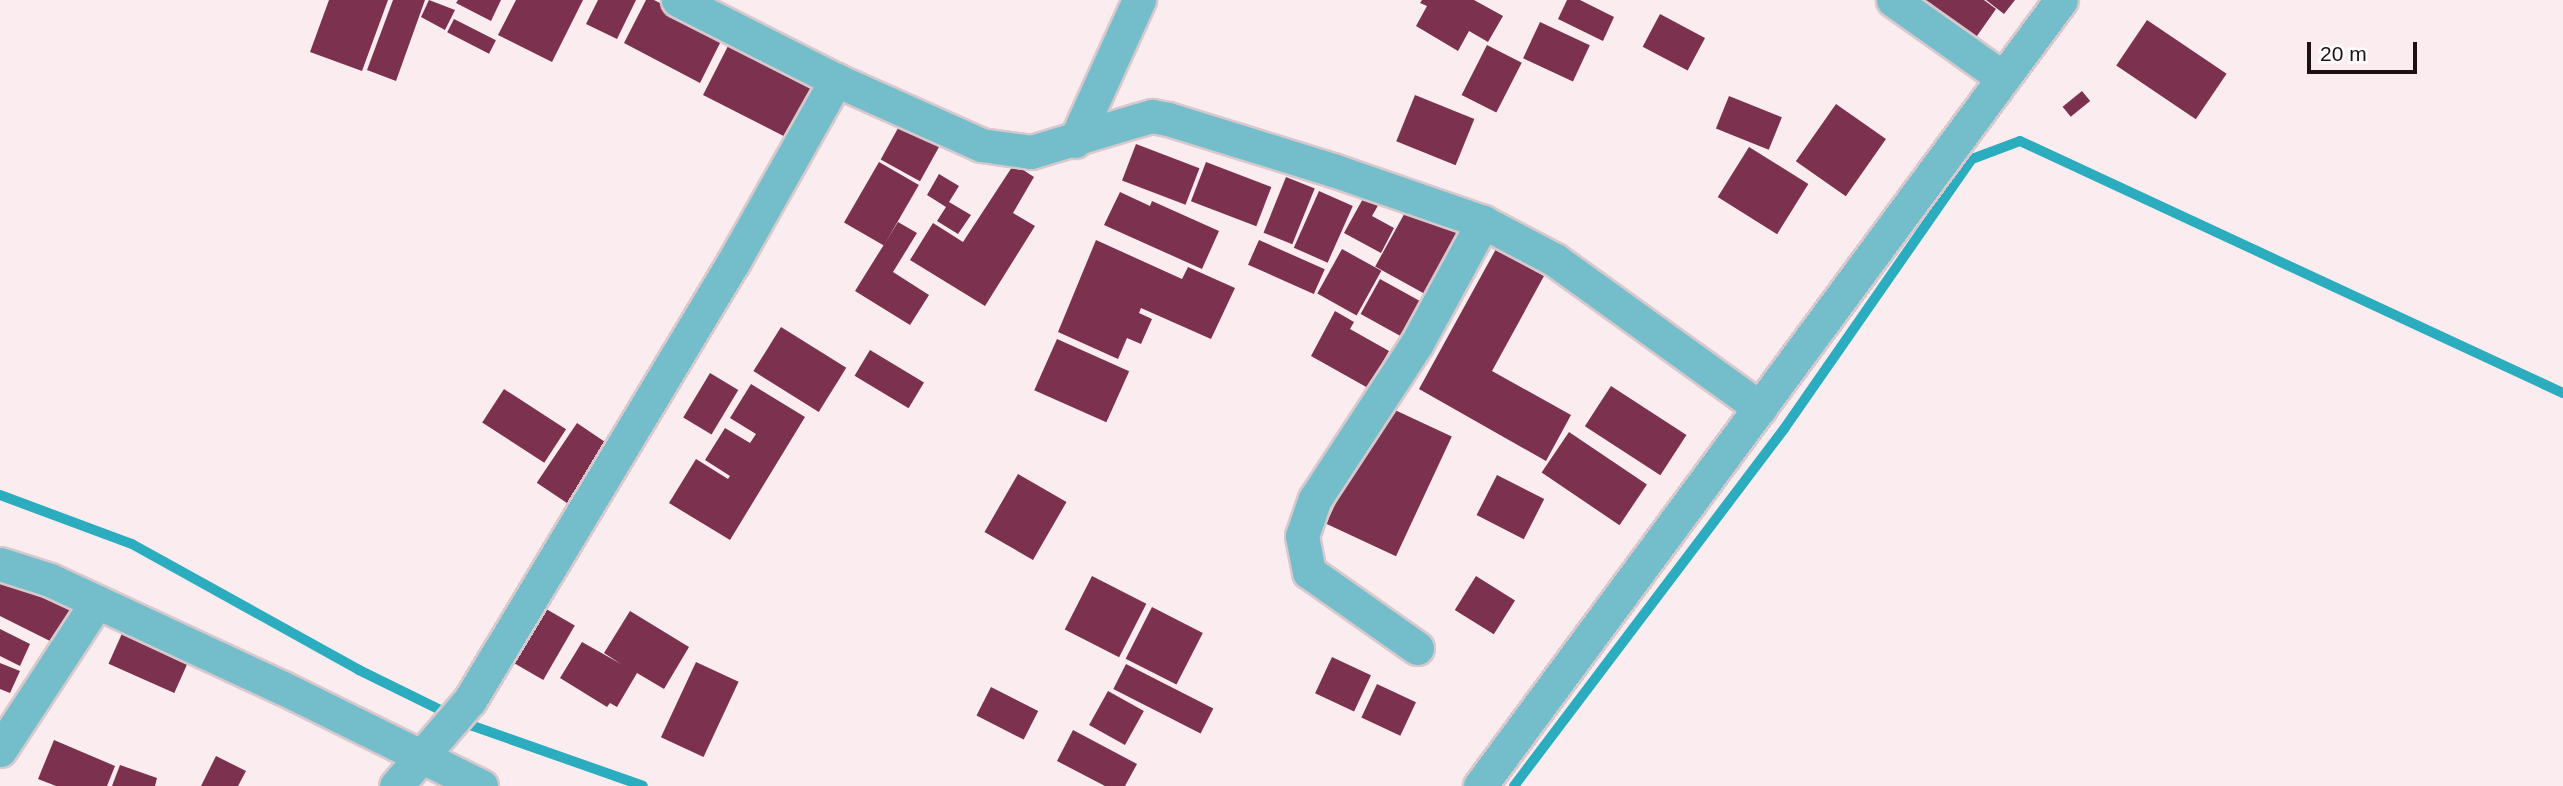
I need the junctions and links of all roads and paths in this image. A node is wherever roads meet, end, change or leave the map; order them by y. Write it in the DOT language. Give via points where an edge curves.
graph roads {
  1 [pos="678,0"];
  2 [pos="1139,0"];
  3 [pos="1893,0"];
  4 [pos="2062,0"];
  5 [pos="2003,78"];
  6 [pos="836,80"];
  7 [pos="1075,141"];
  8 [pos="1483,222"];
  9 [pos="1760,408"];
  10 [pos="0,564"];
  11 [pos="97,602"];
  12 [pos="1417,648"];
  13 [pos="0,750"];
  14 [pos="425,752"];
  15 [pos="396,786"];
  16 [pos="481,786"];
  17 [pos="1480,786"];
  1 -- 6 [label="street"];
  2 -- 7 [label="street"];
  3 -- 5 [label="street"];
  4 -- 5 [label="street"];
  5 -- 9 [label="street"];
  6 -- 7 [label="street" via="981,145 1031,152"];
  6 -- 14 [label="street" via="734,261 470,700"];
  7 -- 8 [label="street" via="1138,120 1168,119"];
  8 -- 9 [label="street" via="1555,260"];
  8 -- 12 [label="street" via="1417,343 1315,499 1302,536 1309,572"];
  9 -- 17 [label="street"];
  10 -- 11 [label="street"];
  11 -- 13 [label="street"];
  11 -- 14 [label="street"];
  14 -- 15 [label="street"];
  14 -- 16 [label="street"];
}
